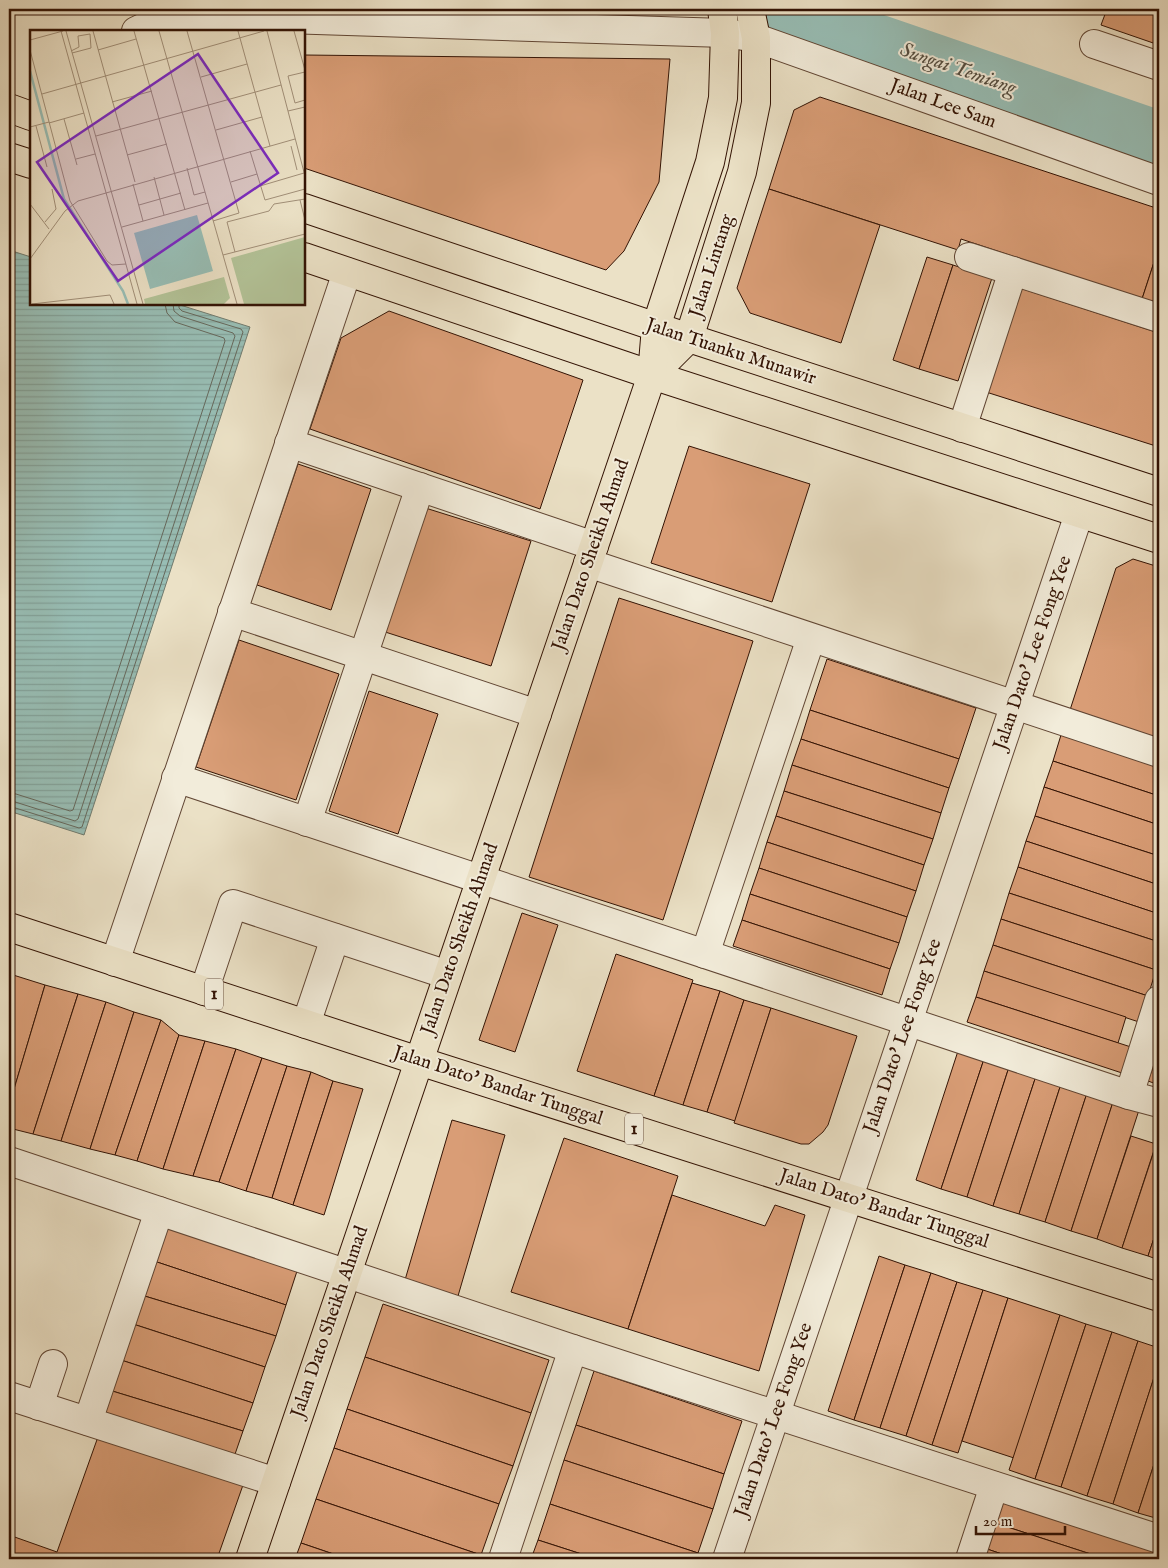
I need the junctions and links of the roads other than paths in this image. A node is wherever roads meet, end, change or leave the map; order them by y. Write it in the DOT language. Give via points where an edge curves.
graph roads {
  1 [pos="723,18"];
  2 [pos="753,21"];
  3 [pos="138,30"];
  4 [pos="1094,44"];
  5 [pos="1159,66"];
  6 [pos="9,108"];
  7 [pos="30,116"];
  8 [pos="9,157"];
  9 [pos="30,164"];
  10 [pos="1159,181"];
  11 [pos="305,208"];
  12 [pos="305,257"];
  13 [pos="969,257"];
  14 [pos="1013,271"];
  15 [pos="347,272"];
  16 [pos="1159,318"];
  17 [pos="656,327"];
  18 [pos="689,338"];
  19 [pos="652,375"];
  20 [pos="962,428"];
  21 [pos="289,443"];
  22 [pos="420,487"];
  23 [pos="1159,492"];
  24 [pos="1080,514"];
  25 [pos="1159,540"];
  26 [pos="591,555"];
  27 [pos="232,612"];
  28 [pos="811,638"];
  29 [pos="363,656"];
  30 [pos="1015,705"];
  31 [pos="537,714"];
  32 [pos="1159,753"];
  33 [pos="176,778"];
  34 [pos="307,822"];
  35 [pos="480,879"];
  36 [pos="9,927"];
  37 [pos="335,938"];
  38 [pos="705,954"];
  39 [pos="115,962"];
  40 [pos="448,975"];
  41 [pos="204,991"];
  42 [pos="1159,1000"];
  43 [pos="908,1022"];
  44 [pos="306,1024"];
  45 [pos="419,1061"];
  46 [pos="1129,1095"];
  47 [pos="1159,1103"];
  48 [pos="9,1161"];
  49 [pos="849,1198"];
  50 [pos="158,1211"];
  51 [pos="347,1274"];
  52 [pos="1159,1297"];
  53 [pos="573,1349"];
  54 [pos="53,1364"];
  55 [pos="9,1396"];
  56 [pos="40,1406"];
  57 [pos="776,1415"];
  58 [pos="88,1421"];
  59 [pos="276,1482"];
  60 [pos="994,1486"];
  61 [pos="1159,1539"];
  62 [pos="250,1559"];
  63 [pos="503,1559"];
  64 [pos="727,1559"];
  65 [pos="970,1559"];
  1 -- 2 [label="street, Jalan Lee Sam"];
  1 -- 3 [label="street, Jalan Lee Sam" via="187,16 159,20"];
  1 -- 17 [label="main road, Jalan Lintang" via="723,98 710,162"];
  2 -- 10 [label="street, Jalan Lee Sam"];
  2 -- 18 [label="main road, Jalan Lintang" via="756,103 742,172"];
  4 -- 5 [label="street"];
  6 -- 7 [label="main road"];
  8 -- 9 [label="main road"];
  11 -- 17 [label="main road, Jalan Tuanku Munawir"];
  12 -- 15 [label="main road"];
  13 -- 14 [label="street"];
  14 -- 16 [label="street"];
  14 -- 20 [label="street"];
  15 -- 19 [label="main road"];
  15 -- 21 [label="street"];
  17 -- 18 [label="main road, Jalan Tuanku Munawir"];
  17 -- 19 [label="main road, Jalan Lintang"];
  18 -- 19 [label="main road, Jalan Lintang"];
  18 -- 20 [label="main road, Jalan Tuanku Munawir"];
  19 -- 24 [label="main road"];
  19 -- 26 [label="main road, Jalan Dato Sheikh Ahmad"];
  20 -- 23 [label="main road, Jalan Tuanku Munawir"];
  21 -- 22 [label="street"];
  21 -- 27 [label="street"];
  22 -- 26 [label="street"];
  22 -- 29 [label="street"];
  24 -- 25 [label="main road"];
  24 -- 30 [label="street, Jalan Dato' Lee Fong Yee"];
  26 -- 28 [label="street"];
  26 -- 31 [label="main road, Jalan Dato Sheikh Ahmad"];
  27 -- 29 [label="street"];
  27 -- 33 [label="street"];
  28 -- 30 [label="street"];
  28 -- 38 [label="street"];
  29 -- 31 [label="street"];
  29 -- 34 [label="street"];
  30 -- 32 [label="street"];
  30 -- 43 [label="street, Jalan Dato' Lee Fong Yee"];
  31 -- 35 [label="main road, Jalan Dato Sheikh Ahmad"];
  33 -- 34 [label="street"];
  33 -- 39 [label="street"];
  34 -- 35 [label="street"];
  35 -- 38 [label="street"];
  35 -- 40 [label="main road, Jalan Dato Sheikh Ahmad"];
  36 -- 39 [label="main road, Jalan Dato' Bandar Tunggal / 1"];
  37 -- 40 [label="street"];
  37 -- 41 [label="street" via="233,904"];
  37 -- 44 [label="street"];
  38 -- 43 [label="street"];
  39 -- 41 [label="main road, Jalan Dato' Bandar Tunggal / 1"];
  40 -- 45 [label="main road, Jalan Dato Sheikh Ahmad"];
  41 -- 44 [label="main road, Jalan Dato' Bandar Tunggal / 1"];
  42 -- 46 [label="street"];
  43 -- 46 [label="street"];
  43 -- 49 [label="street, Jalan Dato' Lee Fong Yee"];
  44 -- 45 [label="main road, Jalan Dato' Bandar Tunggal / 1"];
  45 -- 49 [label="main road, Jalan Dato' Bandar Tunggal / 1"];
  45 -- 51 [label="main road, Jalan Dato Sheikh Ahmad"];
  46 -- 47 [label="street"];
  48 -- 50 [label="street"];
  49 -- 52 [label="main road, Jalan Dato' Bandar Tunggal / 1"];
  49 -- 57 [label="street, Jalan Dato' Lee Fong Yee"];
  50 -- 51 [label="street"];
  50 -- 58 [label="street"];
  51 -- 53 [label="street"];
  51 -- 59 [label="main road, Jalan Dato Sheikh Ahmad"];
  53 -- 57 [label="street"];
  53 -- 63 [label="street"];
  54 -- 56 [label="street"];
  55 -- 56 [label="street"];
  56 -- 58 [label="street"];
  57 -- 60 [label="street"];
  57 -- 64 [label="street, Jalan Dato' Lee Fong Yee"];
  58 -- 59 [label="street"];
  59 -- 62 [label="main road, Jalan Dato Sheikh Ahmad"];
  60 -- 61 [label="street"];
  60 -- 65 [label="street"];
}
